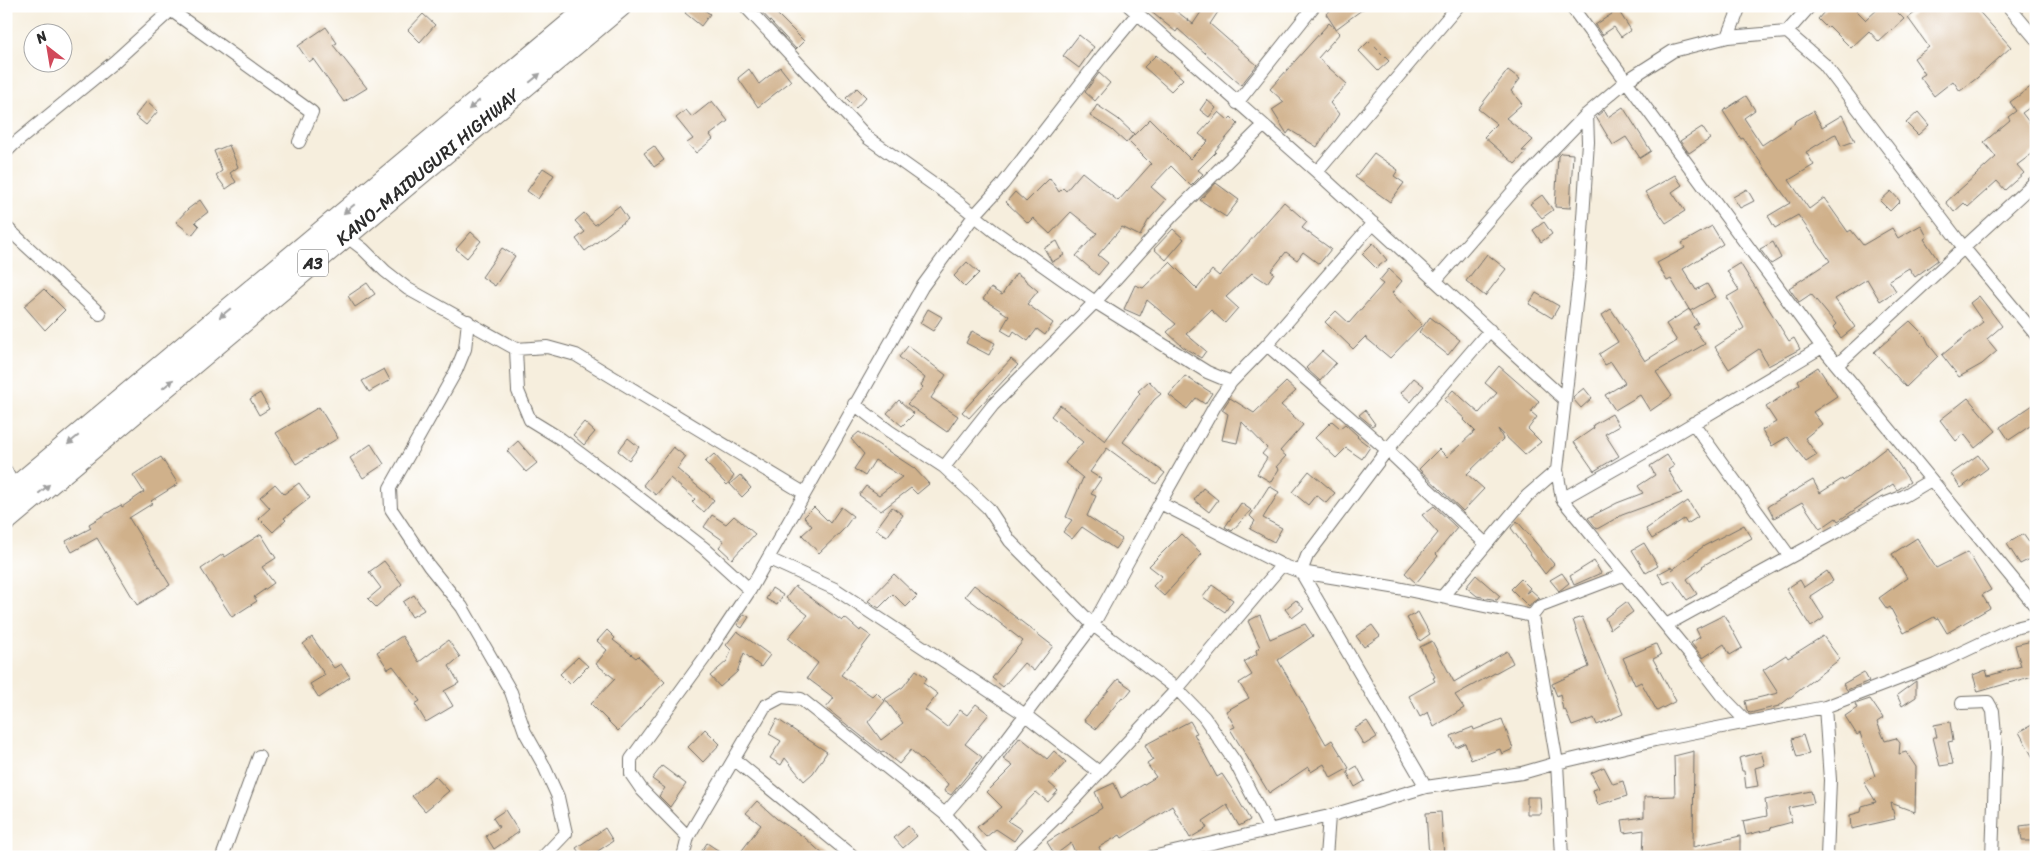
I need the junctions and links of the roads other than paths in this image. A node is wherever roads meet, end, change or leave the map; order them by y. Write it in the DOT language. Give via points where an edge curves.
graph roads {
  1 [pos="592,6"];
  2 [pos="620,6"];
  3 [pos="745,6"];
  4 [pos="1314,6"];
  5 [pos="1458,6"];
  6 [pos="1570,6"];
  7 [pos="1740,6"];
  8 [pos="1810,6"];
  9 [pos="2008,6"];
  10 [pos="169,8"];
  11 [pos="1134,10"];
  12 [pos="1787,32"];
  13 [pos="1728,38"];
  14 [pos="2036,39"];
  15 [pos="1626,81"];
  16 [pos="1237,103"];
  17 [pos="1587,114"];
  18 [pos="1263,126"];
  19 [pos="300,142"];
  20 [pos="6,152"];
  21 [pos="1317,172"];
  22 [pos="2036,182"];
  23 [pos="974,216"];
  24 [pos="1373,223"];
  25 [pos="6,228"];
  26 [pos="346,236"];
  27 [pos="1964,248"];
  28 [pos="1436,280"];
  29 [pos="1095,302"];
  30 [pos="100,314"];
  31 [pos="468,321"];
  32 [pos="1490,330"];
  33 [pos="2036,334"];
  34 [pos="1267,345"];
  35 [pos="1822,346"];
  36 [pos="516,349"];
  37 [pos="1837,365"];
  38 [pos="1231,382"];
  39 [pos="1566,400"];
  40 [pos="854,404"];
  41 [pos="1693,423"];
  42 [pos="106,424"];
  43 [pos="1387,450"];
  44 [pos="944,467"];
  45 [pos="1557,470"];
  46 [pos="1931,480"];
  47 [pos="9,485"];
  48 [pos="804,493"];
  49 [pos="1562,499"];
  50 [pos="1160,503"];
  51 [pos="6,520"];
  52 [pos="1486,544"];
  53 [pos="1790,557"];
  54 [pos="769,559"];
  55 [pos="1282,565"];
  56 [pos="1301,572"];
  57 [pos="1623,575"];
  58 [pos="750,590"];
  59 [pos="1442,597"];
  60 [pos="2036,608"];
  61 [pos="1532,616"];
  62 [pos="2036,623"];
  63 [pos="1093,625"];
  64 [pos="1666,625"];
  65 [pos="1177,689"];
  66 [pos="1962,703"];
  67 [pos="1825,708"];
  68 [pos="1024,714"];
  69 [pos="1746,722"];
  70 [pos="259,756"];
  71 [pos="735,760"];
  72 [pos="1557,763"];
  73 [pos="1099,772"];
  74 [pos="1426,787"];
  75 [pos="945,814"];
  76 [pos="1329,816"];
  77 [pos="1270,830"];
  78 [pos="688,837"];
  79 [pos="1194,852"];
  80 [pos="222,857"];
  81 [pos="543,857"];
  82 [pos="683,857"];
  83 [pos="854,857"];
  84 [pos="983,857"];
  85 [pos="1015,857"];
  86 [pos="1152,857"];
  87 [pos="1326,857"];
  88 [pos="1562,857"];
  89 [pos="1827,857"];
  90 [pos="1992,857"];
  1 -- 42 [label="highway, KANO-MAIDUGURI HIGHWAY / A3, one-way"];
  26 -- 2 [label="highway, KANO-MAIDUGURI HIGHWAY / A3, one-way"];
  3 -- 23 [label="street" via="868,138"];
  4 -- 16 [label="street"];
  5 -- 21 [label="street"];
  6 -- 15 [label="street"];
  7 -- 13 [label="street"];
  8 -- 12 [label="street"];
  9 -- 14 [label="street"];
  10 -- 19 [label="street" via="312,112"];
  10 -- 20 [label="street" via="114,62"];
  11 -- 16 [label="street"];
  11 -- 23 [label="street" via="1003,184"];
  12 -- 13 [label="street"];
  12 -- 27 [label="street" via="1824,64"];
  13 -- 15 [label="street" via="1673,52"];
  15 -- 17 [label="street"];
  15 -- 35 [label="street"];
  16 -- 18 [label="street"];
  17 -- 28 [label="street" via="1520,182"];
  17 -- 39 [label="street" via="1580,278"];
  18 -- 21 [label="street"];
  18 -- 29 [label="street" via="1172,216"];
  21 -- 24 [label="street"];
  22 -- 27 [label="street"];
  23 -- 29 [label="street"];
  23 -- 40 [label="street" via="922,287"];
  24 -- 28 [label="street"];
  24 -- 34 [label="street"];
  25 -- 30 [label="street"];
  26 -- 31 [label="street" via="408,289"];
  42 -- 26 [label="highway, KANO-MAIDUGURI HIGHWAY / A3, one-way"];
  27 -- 33 [label="street"];
  27 -- 37 [label="street"];
  28 -- 32 [label="street"];
  29 -- 38 [label="street" via="1207,372"];
  29 -- 44 [label="street" via="994,405"];
  31 -- 36 [label="street"];
  31 -- 81 [label="street" via="465,349 456,371 390,488 392,510 462,607 491,654 512,692 525,732 544,764 558,798 566,833"];
  32 -- 39 [label="street"];
  32 -- 43 [label="street"];
  34 -- 38 [label="street"];
  34 -- 43 [label="street"];
  35 -- 37 [label="street"];
  35 -- 41 [label="street"];
  36 -- 48 [label="street" via="547,347 576,355"];
  36 -- 58 [label="street" via="518,391 530,420 560,438 628,489 704,548"];
  37 -- 46 [label="street"];
  38 -- 50 [label="street"];
  39 -- 45 [label="street"];
  40 -- 44 [label="street"];
  40 -- 48 [label="street"];
  41 -- 49 [label="street"];
  41 -- 53 [label="street"];
  42 -- 47 [label="highway, KANO-MAIDUGURI HIGHWAY / A3, one-way"];
  51 -- 42 [label="highway, KANO-MAIDUGURI HIGHWAY / A3, one-way"];
  43 -- 52 [label="street"];
  43 -- 56 [label="street" via="1307,556"];
  44 -- 63 [label="street" via="988,508 1010,541"];
  45 -- 49 [label="street"];
  45 -- 52 [label="street" via="1527,496"];
  46 -- 53 [label="street"];
  46 -- 60 [label="street"];
  48 -- 54 [label="street"];
  49 -- 57 [label="street"];
  50 -- 55 [label="street"];
  50 -- 63 [label="street"];
  52 -- 59 [label="street"];
  53 -- 64 [label="street"];
  54 -- 58 [label="street"];
  54 -- 68 [label="street" via="835,589"];
  55 -- 56 [label="street"];
  55 -- 65 [label="street"];
  56 -- 59 [label="street"];
  56 -- 74 [label="street"];
  57 -- 61 [label="street" via="1539,608"];
  57 -- 64 [label="street"];
  58 -- 78 [label="street" via="631,760 631,774 642,790"];
  59 -- 61 [label="street"];
  61 -- 72 [label="street"];
  62 -- 67 [label="street" via="2011,629 1935,665"];
  63 -- 65 [label="street"];
  63 -- 68 [label="street"];
  64 -- 69 [label="street"];
  65 -- 73 [label="street"];
  65 -- 77 [label="street" via="1204,717 1235,762"];
  66 -- 90 [label="street" via="1988,702 1994,711 1996,748"];
  67 -- 69 [label="street"];
  67 -- 89 [label="street" via="1830,780"];
  68 -- 73 [label="street"];
  68 -- 75 [label="street" via="985,768"];
  69 -- 72 [label="street"];
  70 -- 80 [label="street"];
  71 -- 75 [label="street" via="765,706 782,697 801,699"];
  71 -- 78 [label="street"];
  71 -- 83 [label="street"];
  72 -- 74 [label="street" via="1522,773"];
  72 -- 88 [label="street"];
  73 -- 85 [label="street"];
  74 -- 76 [label="street"];
  75 -- 84 [label="street"];
  76 -- 77 [label="street"];
  76 -- 87 [label="street"];
  77 -- 79 [label="street"];
  78 -- 82 [label="street"];
  79 -- 86 [label="street"];
}
